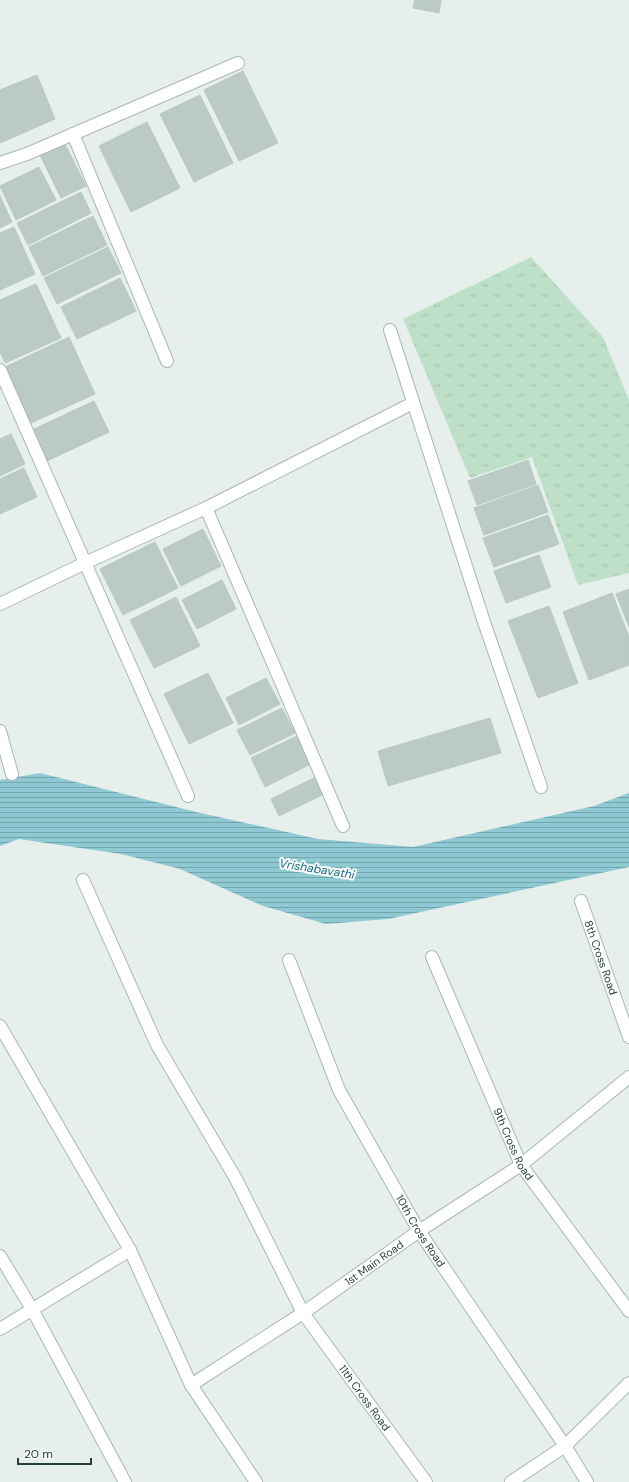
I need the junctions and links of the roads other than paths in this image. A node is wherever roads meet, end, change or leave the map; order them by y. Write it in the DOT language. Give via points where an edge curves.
graph roads {
  1 [pos="238,63"];
  2 [pos="73,134"];
  3 [pos="0,163"];
  4 [pos="390,330"];
  5 [pos="167,361"];
  6 [pos="0,370"];
  7 [pos="414,404"];
  8 [pos="206,508"];
  9 [pos="85,563"];
  10 [pos="0,604"];
  11 [pos="0,731"];
  12 [pos="12,774"];
  13 [pos="541,787"];
  14 [pos="188,796"];
  15 [pos="344,826"];
  16 [pos="83,880"];
  17 [pos="581,901"];
  18 [pos="432,957"];
  19 [pos="289,960"];
  20 [pos="0,1026"];
  21 [pos="629,1038"];
  22 [pos="629,1077"];
  23 [pos="521,1165"];
  24 [pos="419,1231"];
  25 [pos="130,1250"];
  26 [pos="0,1256"];
  27 [pos="32,1309"];
  28 [pos="629,1311"];
  29 [pos="303,1313"];
  30 [pos="0,1329"];
  31 [pos="629,1383"];
  32 [pos="191,1385"];
  33 [pos="565,1446"];
  34 [pos="125,1482"];
  35 [pos="256,1482"];
  36 [pos="426,1482"];
  37 [pos="511,1482"];
  38 [pos="587,1482"];
  1 -- 2 [label="street"];
  2 -- 3 [label="street"];
  2 -- 5 [label="street"];
  4 -- 7 [label="street"];
  6 -- 9 [label="street"];
  7 -- 8 [label="street"];
  7 -- 13 [label="street" via="484,622"];
  8 -- 9 [label="street"];
  8 -- 15 [label="street"];
  9 -- 10 [label="street"];
  9 -- 14 [label="street"];
  11 -- 12 [label="street"];
  16 -- 29 [label="street, 11th Cross Road" via="157,1045 236,1179"];
  17 -- 21 [label="street, 8th Cross Road"];
  18 -- 23 [label="street, 9th Cross Road"];
  19 -- 24 [label="street, 10th Cross Road" via="339,1090"];
  20 -- 25 [label="street"];
  22 -- 23 [label="street, 1st Main Road"];
  23 -- 24 [label="street, 1st Main Road"];
  23 -- 28 [label="street, 9th Cross Road"];
  24 -- 29 [label="street, 1st Main Road"];
  24 -- 33 [label="street, 10th Cross Road"];
  25 -- 27 [label="street"];
  25 -- 32 [label="street"];
  26 -- 27 [label="street"];
  27 -- 30 [label="street"];
  27 -- 34 [label="street"];
  29 -- 32 [label="street, 1st Main Road"];
  29 -- 36 [label="street, 11th Cross Road"];
  31 -- 33 [label="street"];
  32 -- 35 [label="street"];
  33 -- 37 [label="street"];
  33 -- 38 [label="street, 10th Cross Road"];
}
